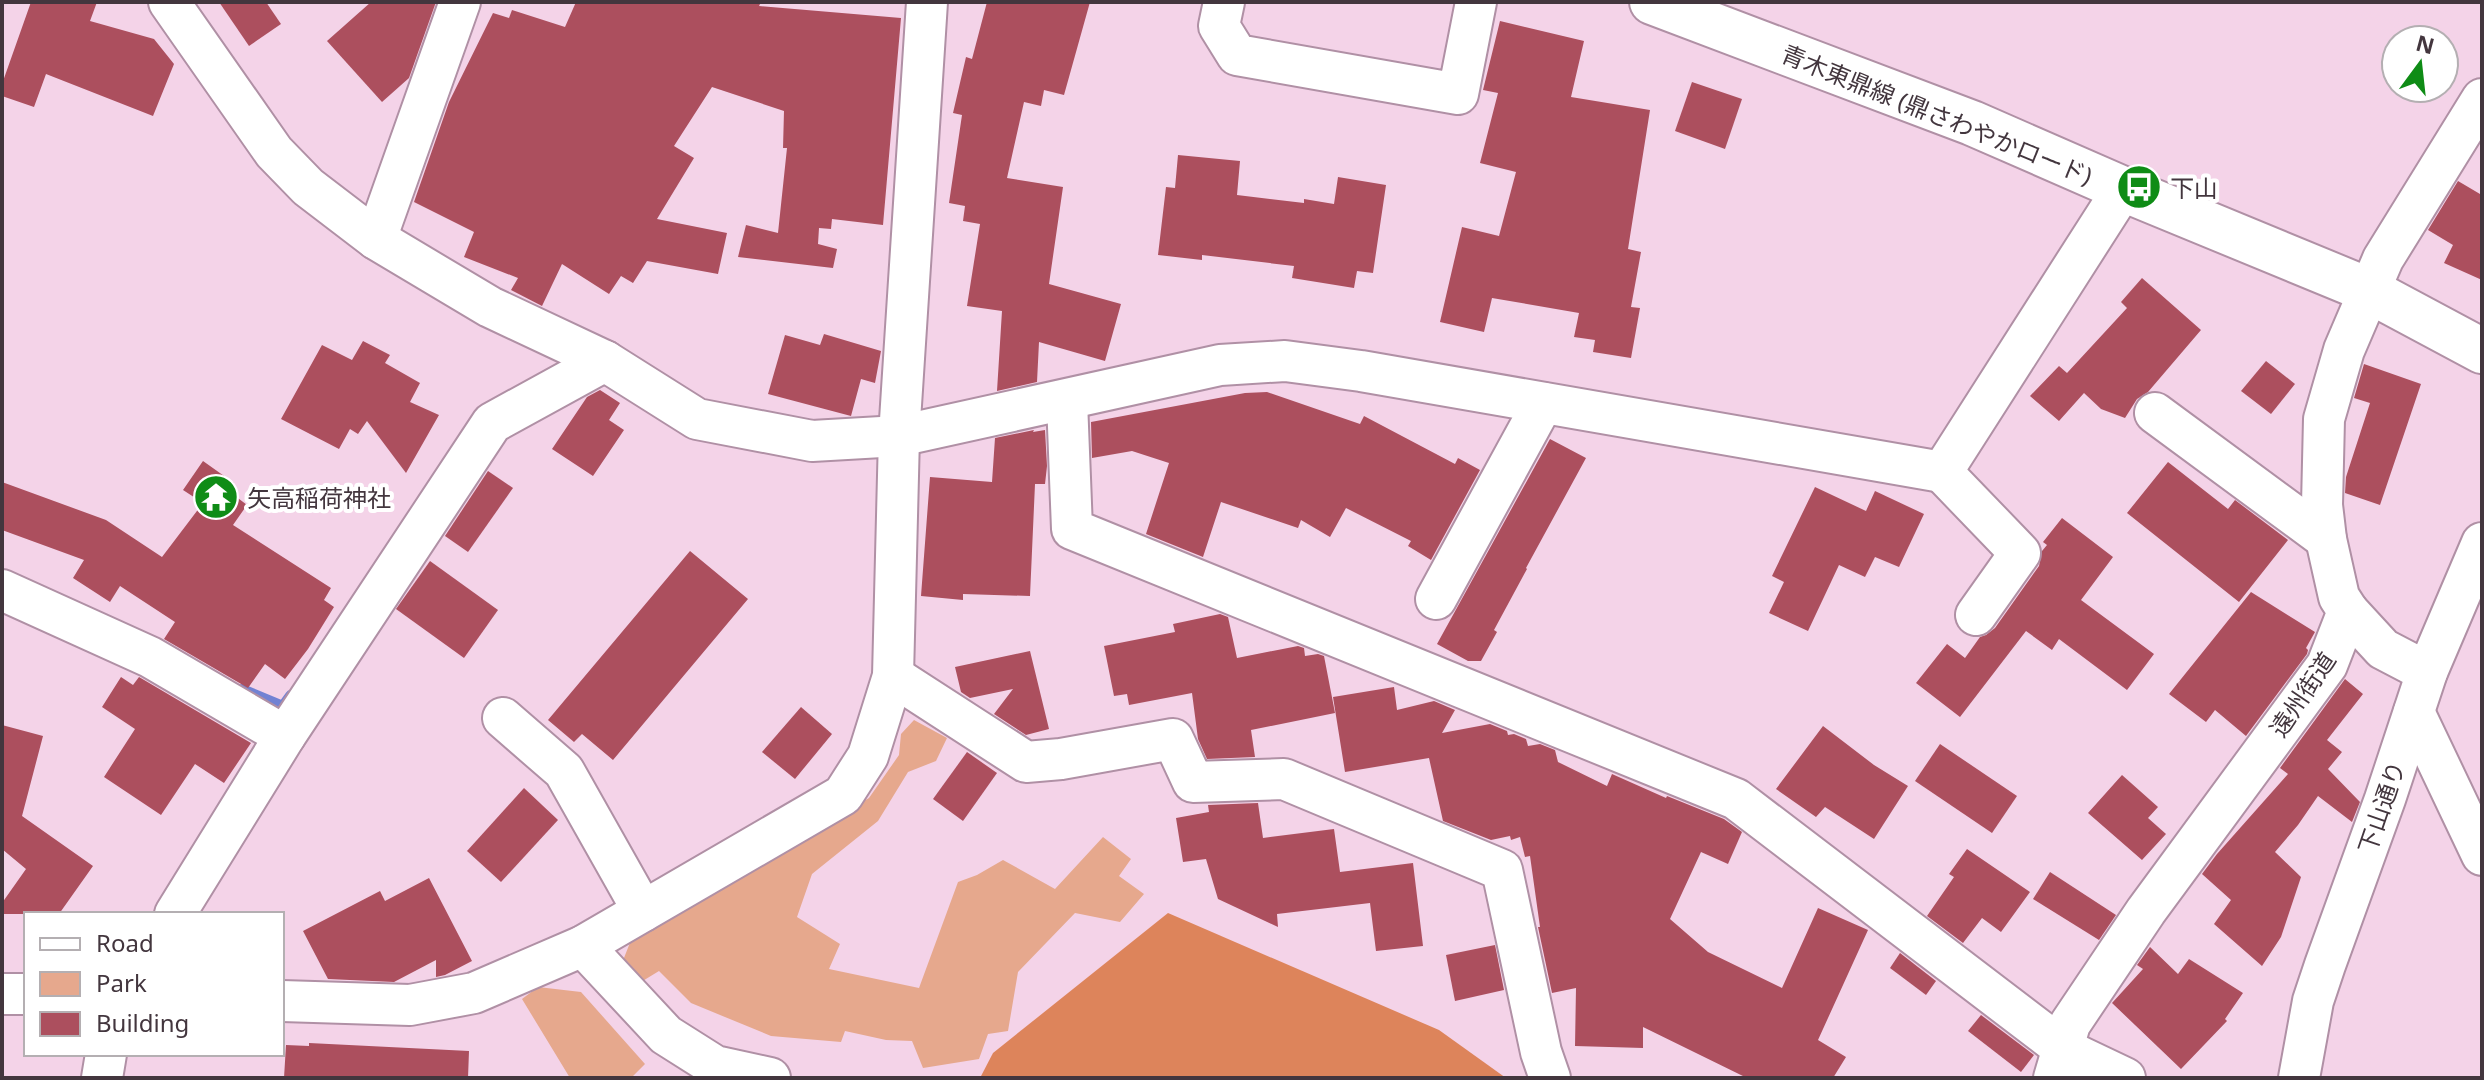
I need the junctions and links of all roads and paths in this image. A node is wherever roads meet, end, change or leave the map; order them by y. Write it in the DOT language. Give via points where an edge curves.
graph roads {
  1 [pos="169,2"];
  2 [pos="460,2"];
  3 [pos="927,2"];
  4 [pos="1224,2"];
  5 [pos="1476,2"];
  6 [pos="1652,2"];
  7 [pos="2482,99"];
  8 [pos="2123,189"];
  9 [pos="376,239"];
  10 [pos="2368,290"];
  11 [pos="2482,351"];
  12 [pos="605,361"];
  13 [pos="1067,401"];
  14 [pos="1543,403"];
  15 [pos="2155,413"];
  16 [pos="899,436"];
  17 [pos="1942,472"];
  18 [pos="2326,539"];
  19 [pos="2482,543"];
  20 [pos="2,590"];
  21 [pos="1436,599"];
  22 [pos="2348,611"];
  23 [pos="1976,615"];
  24 [pos="2427,672"];
  25 [pos="893,676"];
  26 [pos="2414,712"];
  27 [pos="503,718"];
  28 [pos="285,736"];
  29 [pos="2482,855"];
  30 [pos="643,911"];
  31 [pos="176,912"];
  32 [pos="583,946"];
  33 [pos="2,994"];
  34 [pos="24,994"];
  35 [pos="284,1001"];
  36 [pos="106,1056"];
  37 [pos="2059,1063"];
  38 [pos="102,1078"];
  39 [pos="770,1078"];
  40 [pos="1550,1078"];
  41 [pos="2125,1078"];
  42 [pos="2299,1078"];
  1 -- 9 [label="street" via="274,152 308,187"];
  2 -- 9 [label="street"];
  3 -- 16 [label="street"];
  4 -- 5 [label="street" via="1219,26 1237,55 1458,94"];
  6 -- 8 [label="main road, 青木東鼎線 (鼎さわやかロード)" via="1972,123"];
  7 -- 10 [label="street"];
  8 -- 10 [label="main road, 青木東鼎線 (鼎さわやかロード)"];
  8 -- 17 [label="street"];
  9 -- 12 [label="street" via="490,307"];
  10 -- 11 [label="main road, 青木東鼎線 (鼎さわやかロード)"];
  10 -- 18 [label="street" via="2324,419"];
  12 -- 16 [label="street" via="697,419 812,441"];
  12 -- 28 [label="street" via="492,423"];
  13 -- 14 [label="street" via="1220,365 1285,361"];
  13 -- 16 [label="street"];
  13 -- 37 [label="street" via="1072,529 1736,799"];
  14 -- 17 [label="street"];
  14 -- 21 [label="street"];
  15 -- 18 [label="street"];
  16 -- 25 [label="street"];
  17 -- 23 [label="street" via="2020,553"];
  18 -- 22 [label="street" via="2339,597"];
  19 -- 24 [label="street, 下山通り"];
  20 -- 28 [label="street" via="150,657"];
  22 -- 24 [label="street" via="2383,649"];
  22 -- 37 [label="street, 遠州街道" via="2327,665 2070,1024"];
  24 -- 26 [label="street, 下山通り"];
  25 -- 30 [label="street" via="868,756 843,795"];
  25 -- 40 [label="street" via="1026,762 1173,739 1193,782 1284,779 1502,870"];
  26 -- 29 [label="street"];
  26 -- 42 [label="street, 下山通り" via="2313,1001"];
  27 -- 30 [label="street" via="564,771"];
  28 -- 31 [label="street"];
  30 -- 32 [label="street"];
  32 -- 35 [label="street" via="474,993 410,1005"];
  32 -- 39 [label="street" via="666,1035 715,1066"];
  33 -- 34 [label="street"];
  36 -- 38 [label="street"];
  37 -- 41 [label="street"];
}
